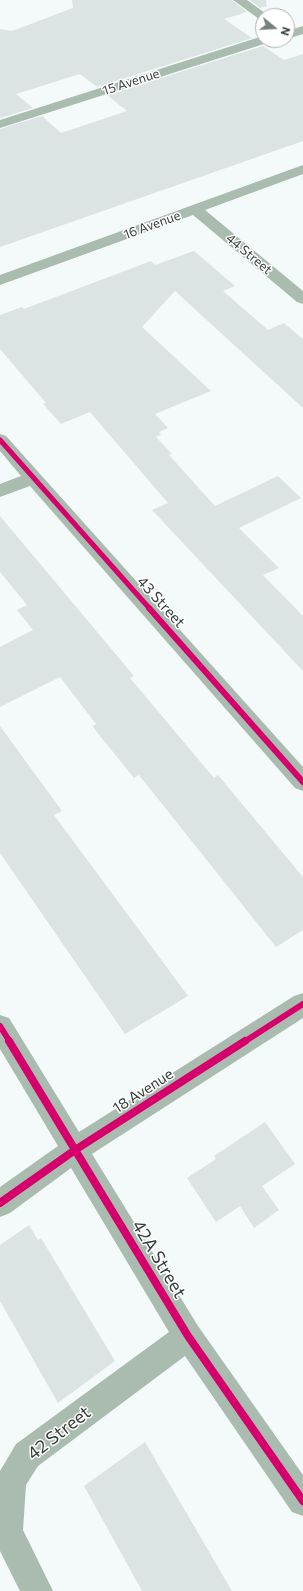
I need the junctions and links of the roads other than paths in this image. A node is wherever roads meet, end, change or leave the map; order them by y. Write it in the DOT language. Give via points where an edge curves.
graph roads {
  1 [pos="239,0"];
  2 [pos="255,11"];
  3 [pos="255,43"];
  4 [pos="0,124"];
  5 [pos="303,169"];
  6 [pos="195,209"];
  7 [pos="0,280"];
  8 [pos="303,299"];
  9 [pos="0,440"];
  10 [pos="33,478"];
  11 [pos="0,492"];
  12 [pos="303,782"];
  13 [pos="303,1004"];
  14 [pos="0,1026"];
  15 [pos="75,1150"];
  16 [pos="0,1203"];
  17 [pos="188,1336"];
  18 [pos="303,1501"];
  19 [pos="37,1591"];
  1 -- 2 [label="street"];
  3 -- 4 [label="street, 15 Avenue"];
  5 -- 6 [label="street, 16 Avenue"];
  6 -- 7 [label="street, 16 Avenue"];
  6 -- 8 [label="street, 44 Street"];
  9 -- 10 [label="street, 43 Street"];
  10 -- 11 [label="street"];
  10 -- 12 [label="street, 43 Street"];
  13 -- 15 [label="street, 18 Avenue"];
  14 -- 15 [label="street, 42A Street"];
  15 -- 16 [label="street, 18 Avenue"];
  15 -- 17 [label="street, 42A Street"];
  17 -- 18 [label="street, 42A Street"];
  17 -- 19 [label="street, 42 Street" via="27,1454 11,1481 7,1532"];
}
